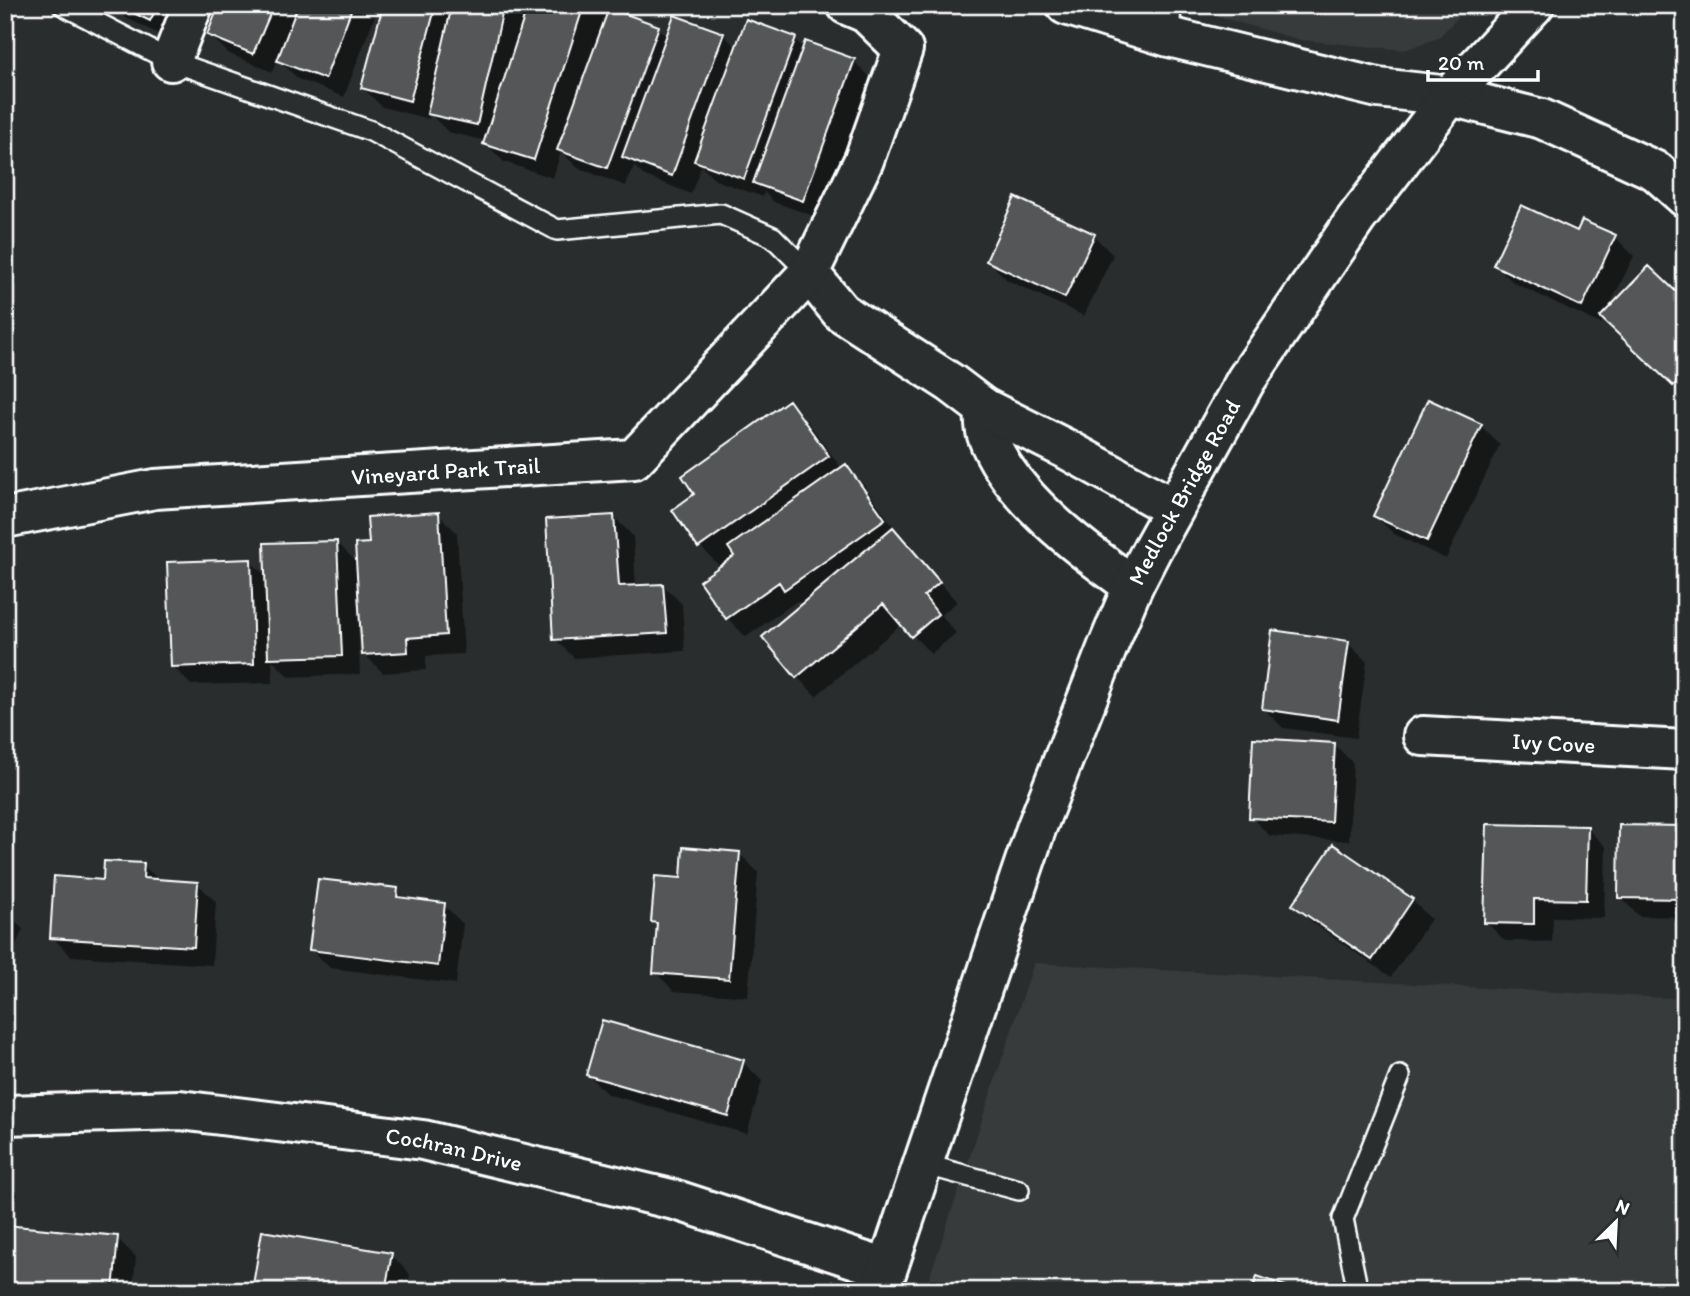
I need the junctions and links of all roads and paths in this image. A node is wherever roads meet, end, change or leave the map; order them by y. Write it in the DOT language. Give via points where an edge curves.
graph roads {
  1 [pos="63,5"];
  2 [pos="193,5"];
  3 [pos="847,5"];
  4 [pos="1066,5"];
  5 [pos="1534,5"];
  6 [pos="1170,21"];
  7 [pos="171,61"];
  8 [pos="1450,96"];
  9 [pos="1685,197"];
  10 [pos="809,274"];
  11 [pos="984,408"];
  12 [pos="1173,508"];
  13 [pos="5,518"];
  14 [pos="1133,586"];
  15 [pos="1423,736"];
  16 [pos="1685,750"];
  17 [pos="1400,1076"];
  18 [pos="5,1115"];
  19 [pos="923,1164"];
  20 [pos="1019,1190"];
  21 [pos="884,1280"];
  22 [pos="1357,1287"];
  1 -- 7 [label="lane"];
  2 -- 7 [label="street"];
  3 -- 10 [label="street, Vineyard Park Trail" via="866,13 903,49 864,160"];
  4 -- 6 [label="street"];
  5 -- 8 [label="street, Medlock Bridge Road"];
  6 -- 8 [label="street" via="1378,88"];
  7 -- 10 [label="lane" via="371,131 557,230 721,214 773,237"];
  8 -- 9 [label="street" via="1542,119 1656,171"];
  8 -- 12 [label="street, Medlock Bridge Road" via="1356,219 1246,380"];
  10 -- 11 [label="street" via="841,312"];
  10 -- 13 [label="street, Vineyard Park Trail" via="634,458 155,489"];
  11 -- 12 [label="street"];
  11 -- 14 [label="street" via="986,433 1012,478 1049,520"];
  12 -- 14 [label="street, Medlock Bridge Road"];
  14 -- 19 [label="street, Medlock Bridge Road" via="1036,829"];
  15 -- 16 [label="street, Ivy Cove"];
  17 -- 22 [label="lane" via="1343,1219"];
  18 -- 21 [label="street, Cochran Drive" via="180,1110 423,1140 679,1201"];
  19 -- 20 [label="lane"];
  19 -- 21 [label="street, Medlock Bridge Road"];
}
